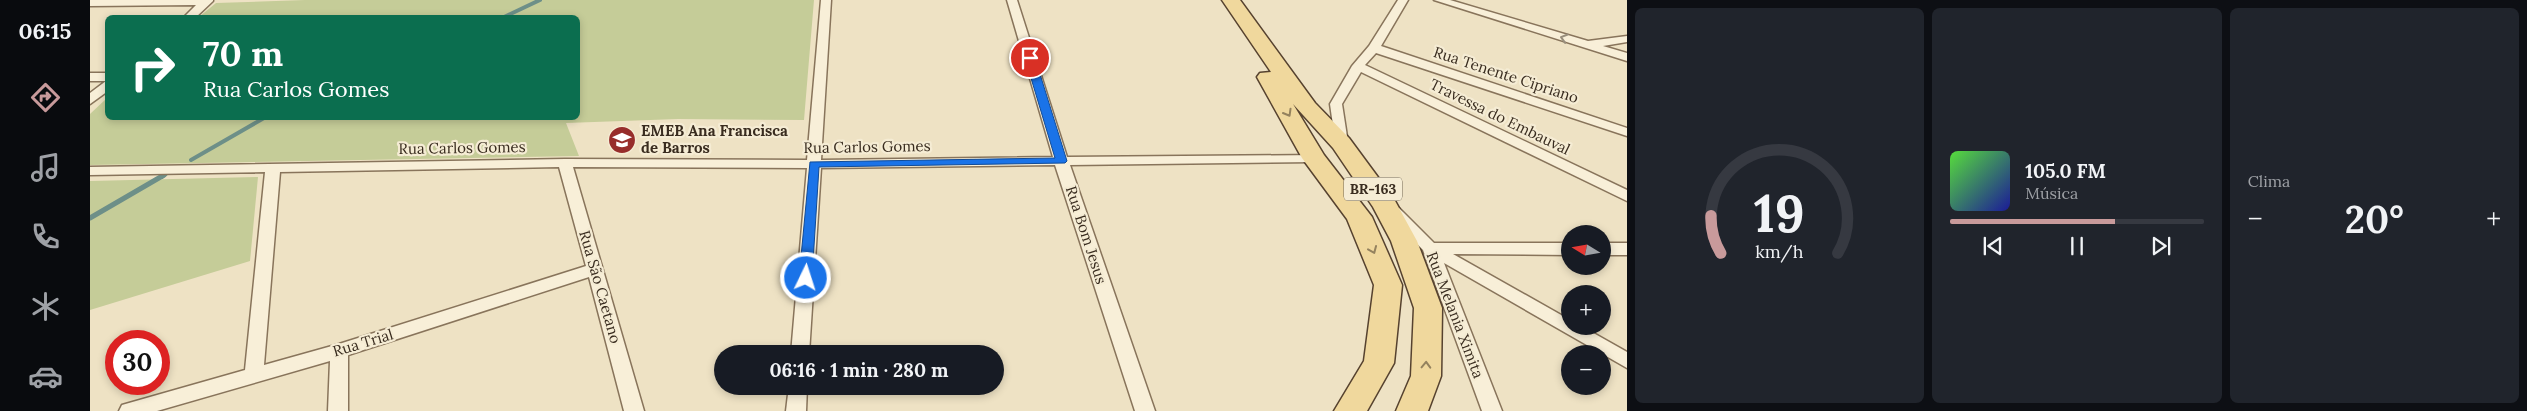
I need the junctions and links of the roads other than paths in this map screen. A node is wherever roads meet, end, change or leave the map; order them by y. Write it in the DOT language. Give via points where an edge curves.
graph roads {
  1 [pos="826,0"];
  2 [pos="1012,0"];
  3 [pos="1212,0"];
  4 [pos="1231,0"];
  5 [pos="1403,0"];
  6 [pos="1439,0"];
  7 [pos="208,1"];
  8 [pos="90,3"];
  9 [pos="192,15"];
  10 [pos="1627,39"];
  11 [pos="1588,45"];
  12 [pos="1374,48"];
  13 [pos="1627,57"];
  14 [pos="1358,66"];
  15 [pos="90,77"];
  16 [pos="105,77"];
  17 [pos="105,87"];
  18 [pos="90,100"];
  19 [pos="1336,104"];
  20 [pos="1307,108"];
  21 [pos="1627,132"];
  22 [pos="1341,143"];
  23 [pos="1314,158"];
  24 [pos="1061,161"];
  25 [pos="565,163"];
  26 [pos="814,164"];
  27 [pos="273,167"];
  28 [pos="90,172"];
  29 [pos="1627,196"];
  30 [pos="1385,205"];
  31 [pos="1430,248"];
  32 [pos="1561,249"];
  33 [pos="1611,249"];
  34 [pos="1627,249"];
  35 [pos="596,269"];
  36 [pos="801,345"];
  37 [pos="339,351"];
  38 [pos="1627,361"];
  39 [pos="254,374"];
  40 [pos="797,395"];
  41 [pos="129,411"];
  42 [pos="338,411"];
  43 [pos="634,411"];
  44 [pos="796,411"];
  45 [pos="1145,411"];
  46 [pos="1350,411"];
  47 [pos="1412,411"];
  48 [pos="1492,411"];
  1 -- 26 [label="street"];
  2 -- 24 [label="street, Rua Bom Jesus"];
  3 -- 23 [label="main road, BR-163, one-way" via="1270,82"];
  4 -- 20 [label="main road, BR-163"];
  5 -- 12 [label="street"];
  11 -- 6 [label="street, one-way"];
  7 -- 8 [label="street"];
  7 -- 9 [label="street"];
  10 -- 11 [label="street"];
  11 -- 13 [label="street"];
  12 -- 14 [label="street"];
  12 -- 21 [label="street, Rua Tenente Cipriano"];
  14 -- 19 [label="street"];
  14 -- 29 [label="street, Travessa do Embauval"];
  15 -- 16 [label="street"];
  17 -- 18 [label="street"];
  19 -- 20 [label="street" via="1324,109"];
  19 -- 22 [label="street"];
  20 -- 22 [label="main road, BR-163"];
  22 -- 23 [label="main road" via="1343,155"];
  22 -- 30 [label="main road, BR-163"];
  23 -- 24 [label="street, Rua Carlos Gomes"];
  23 -- 46 [label="main road, BR-163, one-way" via="1360,217 1388,285 1380,363"];
  24 -- 26 [label="street, Rua Carlos Gomes"];
  24 -- 45 [label="street, Rua Bom Jesus"];
  25 -- 26 [label="street, Rua Carlos Gomes"];
  25 -- 27 [label="street, Rua Carlos Gomes"];
  25 -- 35 [label="street, Rua São Caetano"];
  26 -- 36 [label="street"];
  27 -- 28 [label="street, Rua Carlos Gomes"];
  27 -- 39 [label="street"];
  30 -- 31 [label="street, Rua Melania Ximita"];
  47 -- 30 [label="main road, BR-163, one-way" via="1426,376 1428,308 1404,240"];
  31 -- 32 [label="street"];
  31 -- 38 [label="street"];
  31 -- 48 [label="street, Rua Melania Ximita"];
  33 -- 34 [label="street"];
  35 -- 37 [label="street, Rua Trial"];
  35 -- 43 [label="street, Rua São Caetano"];
  37 -- 39 [label="street, Rua Trial"];
  37 -- 42 [label="street"];
  39 -- 41 [label="street, Rua Trial"];
  40 -- 44 [label="street"];
}
